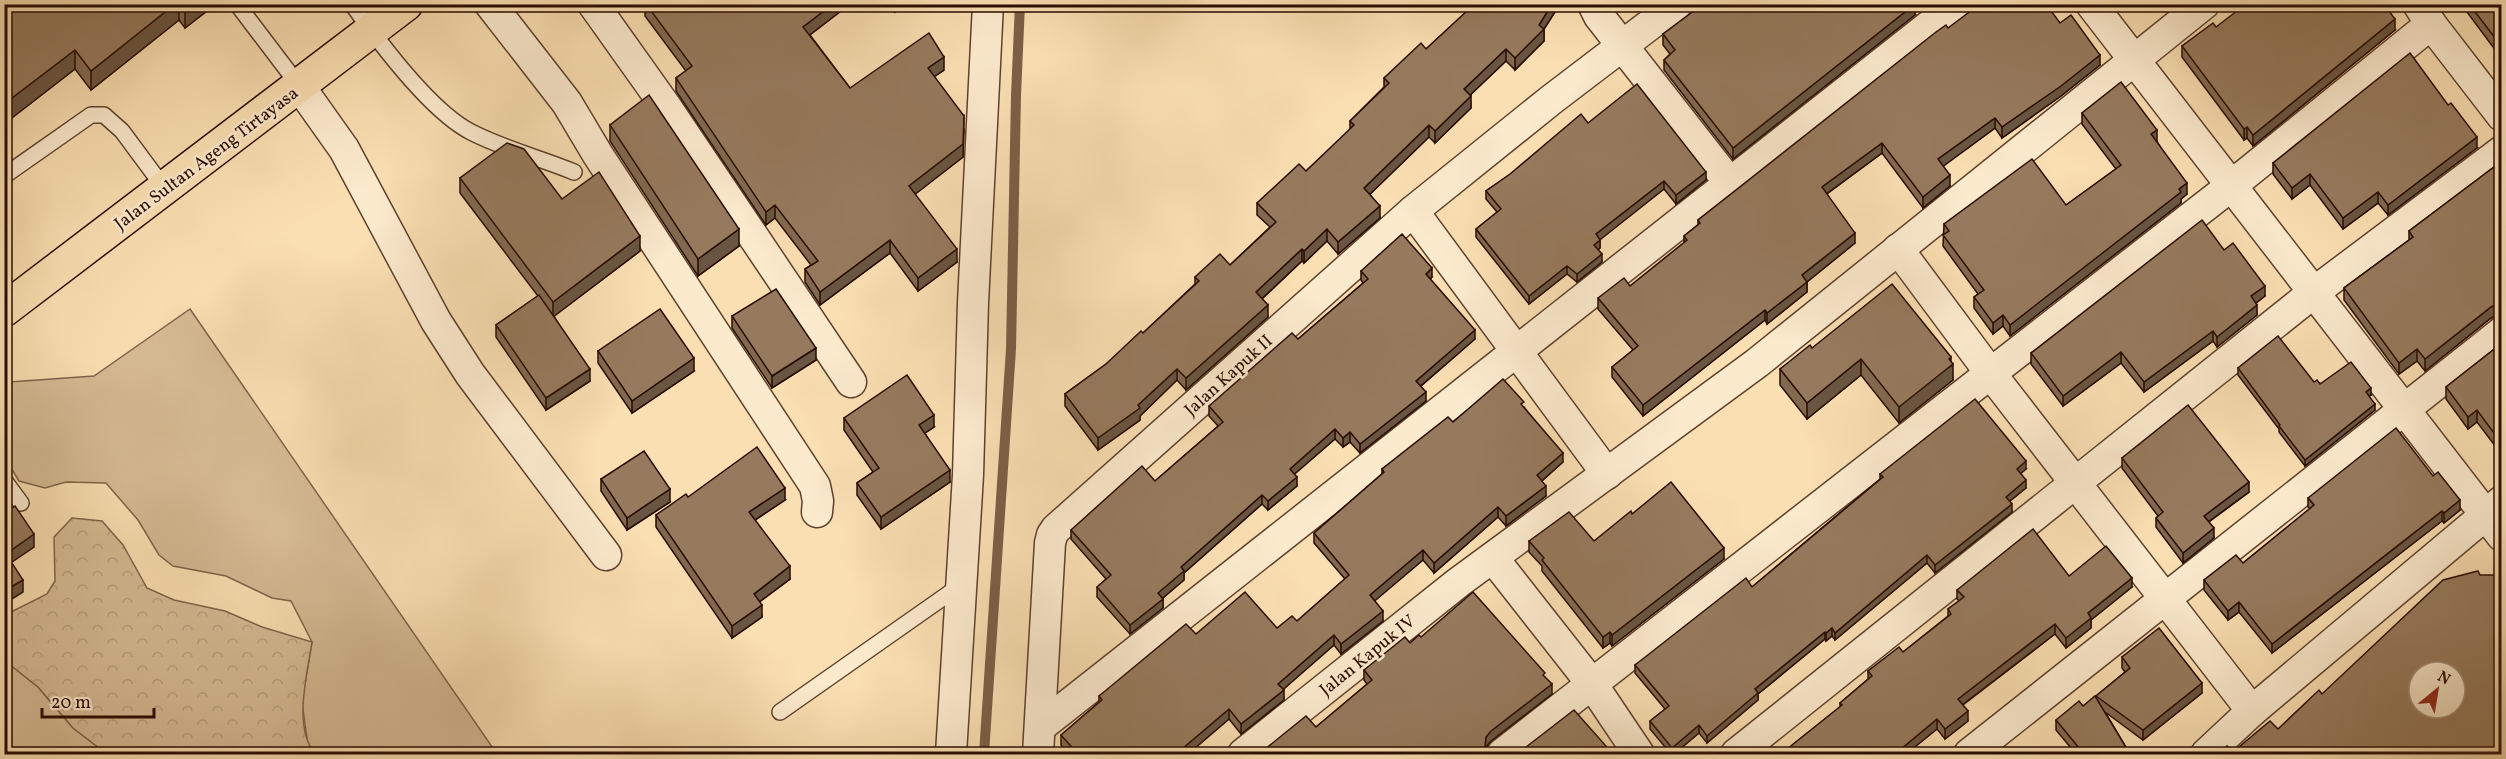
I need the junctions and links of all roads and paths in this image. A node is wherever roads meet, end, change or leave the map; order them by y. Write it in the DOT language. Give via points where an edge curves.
graph roads {
  1 [pos="237,4"];
  2 [pos="352,4"];
  3 [pos="406,4"];
  4 [pos="490,4"];
  5 [pos="593,4"];
  6 [pos="988,4"];
  7 [pos="1593,4"];
  8 [pos="1677,4"];
  9 [pos="1957,4"];
  10 [pos="2091,4"];
  11 [pos="2204,4"];
  12 [pos="2425,14"];
  13 [pos="372,31"];
  14 [pos="1622,45"];
  15 [pos="2133,60"];
  16 [pos="300,87"];
  17 [pos="2502,116"];
  18 [pos="2502,151"];
  19 [pos="574,172"];
  20 [pos="4,176"];
  21 [pos="1729,182"];
  22 [pos="2231,186"];
  23 [pos="165,189"];
  24 [pos="1413,211"];
  25 [pos="1898,249"];
  26 [pos="2313,293"];
  27 [pos="4,309"];
  28 [pos="2502,332"];
  29 [pos="1517,350"];
  30 [pos="1991,374"];
  31 [pos="851,382"];
  32 [pos="2402,409"];
  33 [pos="1607,474"];
  34 [pos="4,480"];
  35 [pos="2076,481"];
  36 [pos="21,503"];
  37 [pos="818,512"];
  38 [pos="2496,517"];
  39 [pos="606,555"];
  40 [pos="1493,558"];
  41 [pos="961,585"];
  42 [pos="2165,599"];
  43 [pos="1592,684"];
  44 [pos="2252,711"];
  45 [pos="780,712"];
  46 [pos="1039,741"];
  47 [pos="951,754"];
  48 [pos="1243,754"];
  49 [pos="1502,754"];
  50 [pos="1639,754"];
  51 [pos="1736,754"];
  52 [pos="1969,754"];
  53 [pos="2206,754"];
  1 -- 16 [label="lane"];
  2 -- 13 [label="lane"];
  3 -- 13 [label="main road, Jalan Sultan Ageng Tirtayasa"];
  4 -- 37 [label="street" via="567,103 815,486"];
  5 -- 31 [label="street"];
  6 -- 41 [label="street"];
  7 -- 14 [label="street"];
  8 -- 14 [label="street, Jalan Kapuk II"];
  9 -- 21 [label="street"];
  10 -- 15 [label="street"];
  11 -- 15 [label="street, Jalan Kapuk IV"];
  12 -- 17 [label="street"];
  12 -- 22 [label="street"];
  13 -- 16 [label="main road, Jalan Sultan Ageng Tirtayasa"];
  13 -- 19 [label="lane" via="413,82 449,117 470,131"];
  14 -- 21 [label="street"];
  14 -- 24 [label="street, Jalan Kapuk II"];
  15 -- 22 [label="street"];
  15 -- 25 [label="street, Jalan Kapuk IV"];
  16 -- 23 [label="main road, Jalan Sultan Ageng Tirtayasa"];
  16 -- 39 [label="street" via="344,148 436,321 470,374"];
  18 -- 26 [label="street"];
  20 -- 23 [label="lane" via="91,115 104,115 122,131"];
  21 -- 29 [label="street"];
  22 -- 26 [label="street"];
  22 -- 30 [label="street"];
  23 -- 27 [label="main road, Jalan Sultan Ageng Tirtayasa"];
  24 -- 29 [label="street"];
  24 -- 46 [label="street, Jalan Kapuk II" via="1052,535"];
  25 -- 30 [label="street"];
  25 -- 33 [label="street, Jalan Kapuk IV" via="1757,363"];
  26 -- 32 [label="street"];
  26 -- 35 [label="street"];
  28 -- 32 [label="street"];
  29 -- 33 [label="street"];
  29 -- 46 [label="street"];
  30 -- 35 [label="street"];
  30 -- 43 [label="street"];
  32 -- 38 [label="street"];
  32 -- 42 [label="street"];
  33 -- 40 [label="street, Jalan Kapuk IV"];
  34 -- 36 [label="lane"];
  35 -- 42 [label="street"];
  35 -- 51 [label="street"];
  38 -- 44 [label="street"];
  40 -- 43 [label="street"];
  40 -- 48 [label="street, Jalan Kapuk IV"];
  41 -- 45 [label="lane"];
  41 -- 47 [label="street"];
  42 -- 44 [label="street"];
  42 -- 52 [label="street"];
  43 -- 49 [label="street"];
  43 -- 50 [label="street"];
  44 -- 53 [label="street"];
}
